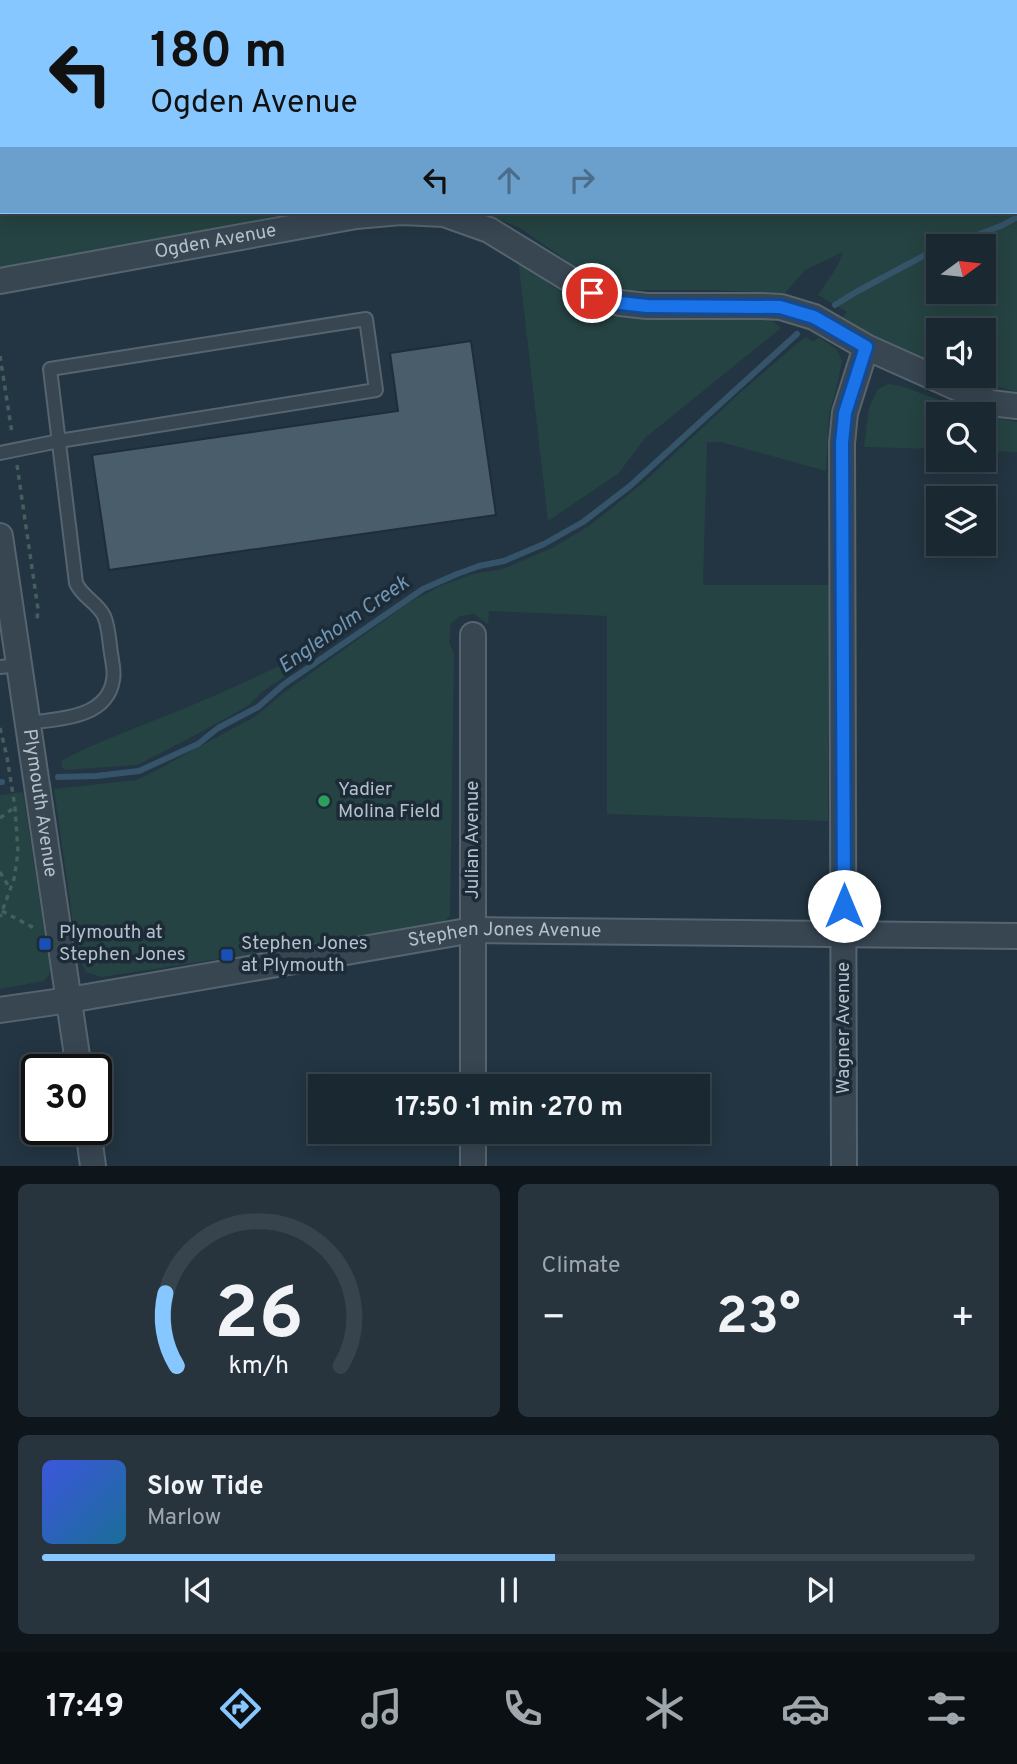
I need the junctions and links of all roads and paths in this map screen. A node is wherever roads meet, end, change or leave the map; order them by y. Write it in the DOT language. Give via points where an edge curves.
graph roads {
  1 [pos="378,214"];
  2 [pos="444,214"];
  3 [pos="0,281"];
  4 [pos="866,347"];
  5 [pos="0,356"];
  6 [pos="1017,406"];
  7 [pos="12,435"];
  8 [pos="59,441"];
  9 [pos="0,453"];
  10 [pos="17,466"];
  11 [pos="0,536"];
  12 [pos="29,622"];
  13 [pos="473,635"];
  14 [pos="10,666"];
  15 [pos="27,723"];
  16 [pos="0,728"];
  17 [pos="15,807"];
  18 [pos="0,818"];
  19 [pos="0,872"];
  20 [pos="10,889"];
  21 [pos="2,911"];
  22 [pos="0,917"];
  23 [pos="473,930"];
  24 [pos="42,932"];
  25 [pos="844,933"];
  26 [pos="1017,936"];
  27 [pos="69,1000"];
  28 [pos="0,1010"];
  29 [pos="77,1054"];
  30 [pos="473,1074"];
  31 [pos="473,1144"];
  32 [pos="90,1145"];
  33 [pos="93,1166"];
  34 [pos="473,1166"];
  35 [pos="844,1166"];
  1 -- 3 [label="street, Ogden Avenue"];
  2 -- 4 [label="street, Ogden Avenue" via="489,230 583,288 620,303 780,307 814,317"];
  4 -- 6 [label="street, Ogden Avenue" via="991,403"];
  4 -- 25 [label="street, Wagner Avenue" via="845,413 842,443"];
  5 -- 7 [label="path"];
  8 -- 8 [label="lane" via="376,390 366,319 50,369"];
  8 -- 9 [label="lane"];
  8 -- 15 [label="lane" via="76,583 106,622 113,681 109,694 91,710"];
  10 -- 12 [label="path" via="38,615 36,621"];
  11 -- 14 [label="street, Plymouth Avenue"];
  13 -- 23 [label="street, Julian Avenue"];
  14 -- 15 [label="street, Plymouth Avenue"];
  15 -- 27 [label="street, Plymouth Avenue"];
  16 -- 17 [label="path"];
  17 -- 18 [label="path"];
  17 -- 20 [label="path" via="17,861"];
  19 -- 20 [label="path"];
  20 -- 21 [label="path"];
  21 -- 22 [label="path"];
  21 -- 24 [label="path"];
  23 -- 25 [label="street, Stephen Jones Avenue"];
  23 -- 27 [label="street, Stephen Jones Avenue"];
  23 -- 30 [label="street, Julian Avenue"];
  25 -- 26 [label="street, Stephen Jones Avenue"];
  25 -- 35 [label="street, Wagner Avenue"];
  27 -- 28 [label="street, Stephen Jones Avenue"];
  27 -- 29 [label="street, Plymouth Avenue"];
  31 -- 34 [label="street"];
  32 -- 33 [label="street"];
}
